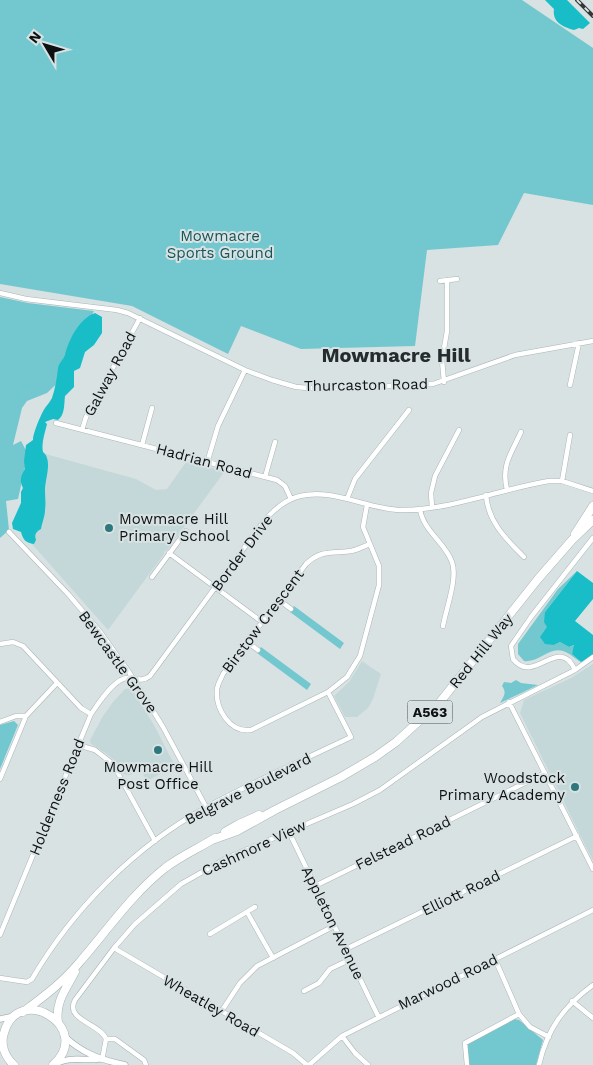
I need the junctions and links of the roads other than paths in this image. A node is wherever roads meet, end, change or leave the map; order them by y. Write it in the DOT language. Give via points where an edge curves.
graph roads {
  1 [pos="457,279"];
  2 [pos="447,280"];
  3 [pos="440,281"];
  4 [pos="0,294"];
  5 [pos="140,318"];
  6 [pos="593,341"];
  7 [pos="578,343"];
  8 [pos="245,370"];
  9 [pos="444,382"];
  10 [pos="570,385"];
  11 [pos="152,408"];
  12 [pos="409,410"];
  13 [pos="56,423"];
  14 [pos="82,430"];
  15 [pos="451,432"];
  16 [pos="521,432"];
  17 [pos="570,435"];
  18 [pos="275,442"];
  19 [pos="142,445"];
  20 [pos="207,463"];
  21 [pos="265,477"];
  22 [pos="562,482"];
  23 [pos="507,490"];
  24 [pos="593,491"];
  25 [pos="486,495"];
  26 [pos="291,499"];
  27 [pos="347,499"];
  28 [pos="367,504"];
  29 [pos="593,506"];
  30 [pos="432,507"];
  31 [pos="420,510"];
  32 [pos="593,520"];
  33 [pos="186,531"];
  34 [pos="9,532"];
  35 [pos="593,538"];
  36 [pos="572,540"];
  37 [pos="370,544"];
  38 [pos="169,553"];
  39 [pos="524,557"];
  40 [pos="152,577"];
  41 [pos="216,587"];
  42 [pos="279,600"];
  43 [pos="291,609"];
  44 [pos="262,622"];
  45 [pos="443,626"];
  46 [pos="247,642"];
  47 [pos="0,644"];
  48 [pos="258,650"];
  49 [pos="593,657"];
  50 [pos="575,670"];
  51 [pos="133,680"];
  52 [pos="57,682"];
  53 [pos="328,692"];
  54 [pos="509,702"];
  55 [pos="91,714"];
  56 [pos="26,716"];
  57 [pos="0,722"];
  58 [pos="78,745"];
  59 [pos="545,773"];
  60 [pos="0,779"];
  61 [pos="206,808"];
  62 [pos="288,830"];
  63 [pos="576,836"];
  64 [pos="155,841"];
  65 [pos="593,869"];
  66 [pos="315,886"];
  67 [pos="255,907"];
  68 [pos="593,910"];
  69 [pos="247,912"];
  70 [pos="334,926"];
  71 [pos="210,934"];
  72 [pos="0,935"];
  73 [pos="114,948"];
  74 [pos="346,949"];
  75 [pos="273,958"];
  76 [pos="494,959"];
  77 [pos="350,960"];
  78 [pos="79,964"];
  79 [pos="0,978"];
  80 [pos="593,985"];
  81 [pos="304,991"];
  82 [pos="572,1001"];
  83 [pos="23,1012"];
  84 [pos="221,1012"];
  85 [pos="519,1014"];
  86 [pos="15,1016"];
  87 [pos="378,1016"];
  88 [pos="593,1018"];
  89 [pos="0,1019"];
  90 [pos="58,1022"];
  91 [pos="64,1036"];
  92 [pos="342,1036"];
  93 [pos="548,1037"];
  94 [pos="106,1039"];
  95 [pos="3,1052"];
  96 [pos="100,1059"];
  97 [pos="54,1064"];
  98 [pos="13,1065"];
  99 [pos="126,1065"];
  100 [pos="146,1065"];
  101 [pos="308,1065"];
  102 [pos="368,1065"];
  103 [pos="466,1065"];
  104 [pos="539,1065"];
  1 -- 2 [label="street"];
  2 -- 3 [label="street"];
  2 -- 9 [label="street" via="447,330 442,360"];
  4 -- 5 [label="street, Thurcaston Road" via="117,310"];
  5 -- 8 [label="street, Thurcaston Road"];
  5 -- 14 [label="street, Galway Road"];
  6 -- 7 [label="street, Thurcaston Road"];
  7 -- 9 [label="street, Thurcaston Road" via="515,355"];
  7 -- 10 [label="street"];
  8 -- 9 [label="street, Thurcaston Road" via="296,387 322,389"];
  8 -- 20 [label="street" via="218,426"];
  11 -- 19 [label="street, Hadrian Road"];
  12 -- 27 [label="street" via="355,479"];
  13 -- 14 [label="street, Hadrian Road"];
  14 -- 19 [label="street, Hadrian Road"];
  15 -- 30 [label="street" via="458,432 432,484"];
  16 -- 23 [label="street" via="506,465"];
  17 -- 22 [label="street"];
  18 -- 21 [label="street, Hadrian Road"];
  19 -- 20 [label="street, Hadrian Road"];
  20 -- 21 [label="street, Hadrian Road"];
  21 -- 26 [label="street, Hadrian Road" via="286,487"];
  22 -- 23 [label="street, Border Drive"];
  22 -- 24 [label="street, Border Drive"];
  23 -- 25 [label="street, Border Drive"];
  25 -- 30 [label="street, Border Drive"];
  25 -- 39 [label="street" via="497,527"];
  26 -- 27 [label="street, Border Drive" via="318,494"];
  26 -- 41 [label="street, Border Drive" via="268,516"];
  27 -- 28 [label="street, Border Drive"];
  28 -- 31 [label="street, Border Drive" via="386,509"];
  28 -- 37 [label="street" via="363,527"];
  29 -- 36 [label="highway, Red Hill Way / A563"];
  30 -- 31 [label="street, Border Drive"];
  31 -- 45 [label="street" via="423,522 452,561 453,577"];
  32 -- 36 [label="highway, Red Hill Way / A563"];
  33 -- 38 [label="street"];
  34 -- 51 [label="street, Bewcastle Grove" via="69,595"];
  35 -- 50 [label="street" via="511,646 512,659 524,667 557,656 568,661"];
  36 -- 78 [label="highway, Red Hill Way / A563" via="425,718 375,757 341,777 275,810 244,821 177,860 120,911"];
  37 -- 42 [label="street, Birstow Crescent" via="352,551 321,553 314,557"];
  37 -- 53 [label="street" via="380,576 364,643 352,671"];
  38 -- 40 [label="street"];
  38 -- 41 [label="street"];
  41 -- 44 [label="street"];
  41 -- 51 [label="street, Border Drive" via="150,676 145,680"];
  42 -- 43 [label="street"];
  42 -- 44 [label="street, Birstow Crescent"];
  44 -- 46 [label="street, Birstow Crescent"];
  46 -- 48 [label="street"];
  46 -- 53 [label="street, Birstow Crescent" via="223,674 217,690 228,721 237,729 251,730"];
  47 -- 52 [label="street" via="13,642 23,646"];
  49 -- 50 [label="street, Cashmore View"];
  50 -- 54 [label="street, Cashmore View"];
  51 -- 55 [label="street, Holderness Road" via="119,681"];
  51 -- 61 [label="street, Bewcastle Grove" via="164,727"];
  52 -- 55 [label="street"];
  52 -- 56 [label="street"];
  53 -- 61 [label="street, Belgrave Boulevard" via="351,737"];
  54 -- 59 [label="street"];
  54 -- 62 [label="street, Cashmore View" via="482,717 380,790"];
  55 -- 58 [label="street, Holderness Road"];
  56 -- 57 [label="street"];
  56 -- 60 [label="street"];
  58 -- 64 [label="street" via="95,750 113,764"];
  58 -- 72 [label="street, Holderness Road"];
  59 -- 63 [label="street"];
  59 -- 66 [label="street, Felstead Road"];
  61 -- 64 [label="street, Belgrave Boulevard"];
  62 -- 66 [label="street, Appleton Avenue"];
  62 -- 73 [label="street, Cashmore View" via="181,884 135,924"];
  63 -- 65 [label="street"];
  63 -- 74 [label="street, Elliott Road"];
  64 -- 79 [label="street, Belgrave Boulevard" via="85,905 32,979 27,982"];
  66 -- 70 [label="street, Appleton Avenue"];
  67 -- 69 [label="street"];
  68 -- 76 [label="street, Marwood Road"];
  69 -- 71 [label="street"];
  69 -- 75 [label="street"];
  70 -- 74 [label="street, Appleton Avenue"];
  70 -- 75 [label="street"];
  73 -- 84 [label="street, Wheatley Road"];
  73 -- 94 [label="street, Cashmore View" via="73,1005 76,1015 101,1031"];
  74 -- 77 [label="street, Appleton Avenue"];
  75 -- 84 [label="street" via="257,966 240,983"];
  76 -- 85 [label="street"];
  76 -- 87 [label="street, Marwood Road"];
  77 -- 81 [label="street" via="330,969 318,983"];
  77 -- 87 [label="street, Appleton Avenue"];
  78 -- 83 [label="highway, Red Hill Way / A563" via="55,988"];
  78 -- 90 [label="highway, Red Hill Way / A563" via="60,998"];
  80 -- 82 [label="street"];
  82 -- 88 [label="street"];
  82 -- 93 [label="street"];
  83 -- 86 [label="highway, Red Hill Way"];
  83 -- 90 [label="highway" via="41,1011"];
  84 -- 101 [label="street, Wheatley Road"];
  85 -- 93 [label="street" via="530,1027"];
  85 -- 103 [label="street" via="465,1043"];
  86 -- 89 [label="street"];
  86 -- 95 [label="highway" via="4,1031"];
  87 -- 92 [label="street, Marwood Road"];
  90 -- 91 [label="highway"];
  91 -- 96 [label="street" via="75,1046"];
  91 -- 97 [label="highway" via="62,1054"];
  92 -- 101 [label="street, Marwood Road"];
  92 -- 102 [label="street"];
  93 -- 104 [label="street"];
  94 -- 96 [label="street"];
  94 -- 100 [label="street, Cashmore View" via="115,1039 144,1060"];
  95 -- 98 [label="highway"];
  96 -- 97 [label="street" via="72,1058"];
  96 -- 99 [label="street"];
}
